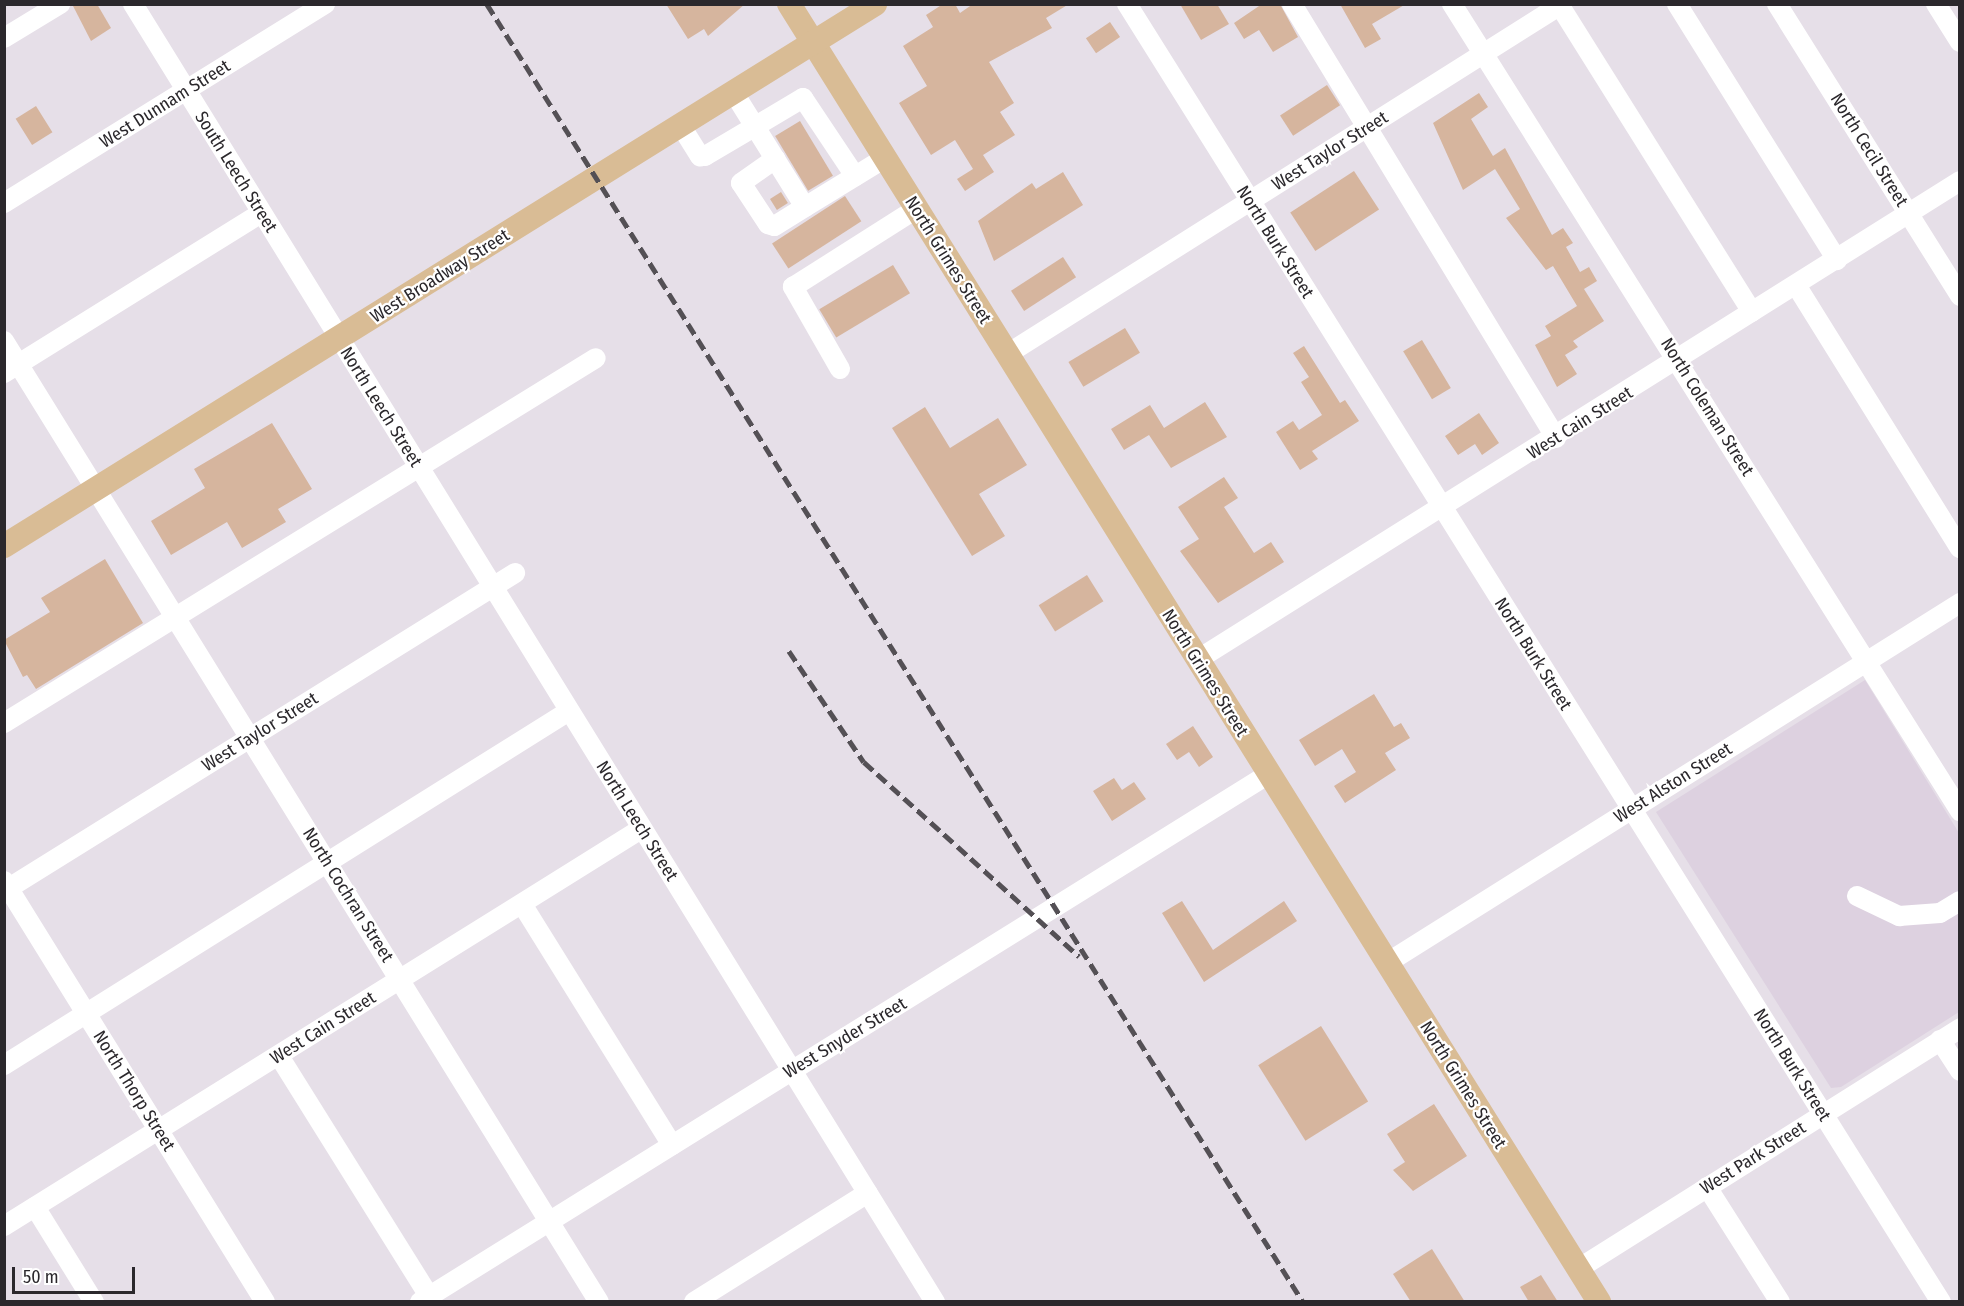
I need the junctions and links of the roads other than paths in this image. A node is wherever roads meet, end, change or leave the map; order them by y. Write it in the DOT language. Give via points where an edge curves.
graph roads {
  1 [pos="60,4"];
  2 [pos="133,4"];
  3 [pos="325,4"];
  4 [pos="789,4"];
  5 [pos="875,4"];
  6 [pos="1127,4"];
  7 [pos="1292,4"];
  8 [pos="1452,4"];
  9 [pos="1677,4"];
  10 [pos="1777,4"];
  11 [pos="1936,4"];
  12 [pos="1561,5"];
  13 [pos="4,38"];
  14 [pos="1959,42"];
  15 [pos="813,43"];
  16 [pos="1483,54"];
  17 [pos="186,91"];
  18 [pos="734,93"];
  19 [pos="753,125"];
  20 [pos="681,126"];
  21 [pos="1367,127"];
  22 [pos="885,158"];
  23 [pos="775,159"];
  24 [pos="855,176"];
  25 [pos="1959,181"];
  26 [pos="1250,201"];
  27 [pos="4,203"];
  28 [pos="805,207"];
  29 [pos="916,209"];
  30 [pos="261,213"];
  31 [pos="1909,214"];
  32 [pos="1837,260"];
  33 [pos="1796,285"];
  34 [pos="1959,296"];
  35 [pos="1752,312"];
  36 [pos="339,339"];
  37 [pos="4,341"];
  38 [pos="1006,355"];
  39 [pos="596,358"];
  40 [pos="1678,360"];
  41 [pos="12,369"];
  42 [pos="840,369"];
  43 [pos="1556,438"];
  44 [pos="419,468"];
  45 [pos="96,489"];
  46 [pos="1442,509"];
  47 [pos="4,546"];
  48 [pos="1959,548"];
  49 [pos="515,573"];
  50 [pos="493,588"];
  51 [pos="1959,603"];
  52 [pos="176,616"];
  53 [pos="1197,660"];
  54 [pos="1866,662"];
  55 [pos="569,711"];
  56 [pos="4,723"];
  57 [pos="251,738"];
  58 [pos="1269,774"];
  59 [pos="1631,810"];
  60 [pos="1959,811"];
  61 [pos="641,829"];
  62 [pos="327,860"];
  63 [pos="6,887"];
  64 [pos="1857,896"];
  65 [pos="1959,901"];
  66 [pos="522,904"];
  67 [pos="1387,963"];
  68 [pos="401,980"];
  69 [pos="86,1014"];
  70 [pos="1959,1028"];
  71 [pos="1940,1040"];
  72 [pos="279,1056"];
  73 [pos="4,1065"];
  74 [pos="791,1071"];
  75 [pos="1959,1071"];
  76 [pos="1823,1114"];
  77 [pos="158,1131"];
  78 [pos="672,1144"];
  79 [pos="1707,1187"];
  80 [pos="868,1193"];
  81 [pos="34,1207"];
  82 [pos="549,1221"];
  83 [pos="4,1226"];
  84 [pos="1578,1269"];
  85 [pos="424,1299"];
  86 [pos="94,1302"];
  87 [pos="265,1302"];
  88 [pos="599,1302"];
  89 [pos="694,1302"];
  90 [pos="935,1302"];
  91 [pos="1599,1302"];
  92 [pos="1780,1302"];
  93 [pos="1941,1302"];
  1 -- 13 [label="street"];
  2 -- 17 [label="street, South Leech Street"];
  3 -- 17 [label="street, West Dunnam Street"];
  4 -- 15 [label="main road, North Grimes Street"];
  5 -- 15 [label="main road, West Broadway Street"];
  6 -- 26 [label="street, North Burk Street"];
  7 -- 21 [label="street"];
  8 -- 16 [label="street, North Coleman Street"];
  9 -- 32 [label="street"];
  10 -- 31 [label="street, North Cecil Street"];
  11 -- 14 [label="street"];
  12 -- 16 [label="street, West Taylor Street"];
  12 -- 35 [label="street"];
  15 -- 18 [label="main road, West Broadway Street"];
  15 -- 22 [label="main road, North Grimes Street"];
  16 -- 21 [label="street, West Taylor Street"];
  16 -- 40 [label="street, North Coleman Street"];
  17 -- 27 [label="street, West Dunnam Street"];
  17 -- 30 [label="street, South Leech Street"];
  18 -- 19 [label="street"];
  18 -- 20 [label="main road, West Broadway Street"];
  19 -- 20 [label="street" via="700,156"];
  19 -- 23 [label="street"];
  19 -- 24 [label="street" via="804,98"];
  20 -- 36 [label="main road, West Broadway Street"];
  21 -- 26 [label="street, West Taylor Street"];
  21 -- 43 [label="street"];
  22 -- 24 [label="street"];
  22 -- 29 [label="main road, North Grimes Street"];
  23 -- 28 [label="street"];
  23 -- 28 [label="street" via="741,183 768,224"];
  24 -- 28 [label="street"];
  25 -- 31 [label="street, West Cain Street"];
  26 -- 38 [label="street, West Taylor Street"];
  26 -- 46 [label="street, North Burk Street"];
  29 -- 38 [label="main road, North Grimes Street"];
  29 -- 42 [label="street" via="793,287"];
  30 -- 36 [label="street, South Leech Street"];
  30 -- 41 [label="street"];
  31 -- 32 [label="street, West Cain Street"];
  31 -- 34 [label="street, North Cecil Street"];
  32 -- 33 [label="street, West Cain Street"];
  33 -- 35 [label="street, West Cain Street"];
  33 -- 48 [label="street"];
  35 -- 40 [label="street, West Cain Street"];
  36 -- 44 [label="street, North Leech Street"];
  36 -- 45 [label="main road, West Broadway Street"];
  37 -- 41 [label="street, North Cochran Street"];
  38 -- 53 [label="main road, North Grimes Street"];
  39 -- 44 [label="street"];
  40 -- 43 [label="street, West Cain Street"];
  40 -- 54 [label="street, North Coleman Street"];
  41 -- 45 [label="street, North Cochran Street"];
  43 -- 46 [label="street, West Cain Street"];
  44 -- 50 [label="street, North Leech Street"];
  44 -- 52 [label="street"];
  45 -- 47 [label="main road, West Broadway Street"];
  45 -- 52 [label="street, North Cochran Street"];
  46 -- 53 [label="street, West Cain Street"];
  46 -- 59 [label="street, North Burk Street"];
  49 -- 50 [label="street, West Taylor Street"];
  50 -- 55 [label="street, North Leech Street"];
  50 -- 57 [label="street, West Taylor Street"];
  51 -- 54 [label="street, West Alston Street"];
  52 -- 56 [label="street"];
  52 -- 57 [label="street, North Cochran Street"];
  53 -- 58 [label="main road, North Grimes Street"];
  54 -- 59 [label="street, West Alston Street"];
  54 -- 60 [label="street, North Coleman Street"];
  55 -- 61 [label="street, North Leech Street"];
  55 -- 62 [label="street"];
  57 -- 62 [label="street, North Cochran Street"];
  57 -- 63 [label="street, West Taylor Street"];
  58 -- 67 [label="main road, North Grimes Street"];
  58 -- 74 [label="street, West Snyder Street"];
  59 -- 67 [label="street, West Alston Street"];
  59 -- 76 [label="street, North Burk Street"];
  61 -- 66 [label="street, West Cain Street"];
  61 -- 74 [label="street, North Leech Street"];
  62 -- 68 [label="street, North Cochran Street"];
  62 -- 69 [label="street"];
  63 -- 69 [label="street, North Thorp Street"];
  64 -- 65 [label="street" via="1899,916 1940,913"];
  66 -- 68 [label="street, West Cain Street"];
  66 -- 78 [label="street"];
  67 -- 84 [label="main road, North Grimes Street"];
  68 -- 72 [label="street, West Cain Street"];
  68 -- 82 [label="street, North Cochran Street"];
  69 -- 73 [label="street"];
  69 -- 77 [label="street, North Thorp Street"];
  70 -- 71 [label="street, West Park Street"];
  71 -- 75 [label="street"];
  71 -- 76 [label="street, West Park Street"];
  72 -- 77 [label="street, West Cain Street"];
  72 -- 85 [label="street"];
  74 -- 78 [label="street, West Snyder Street"];
  74 -- 80 [label="street, North Leech Street"];
  76 -- 79 [label="street, West Park Street"];
  76 -- 93 [label="street, North Burk Street"];
  77 -- 81 [label="street, West Cain Street"];
  77 -- 87 [label="street, North Thorp Street"];
  78 -- 82 [label="street, West Snyder Street"];
  79 -- 84 [label="street, West Park Street"];
  79 -- 92 [label="street"];
  80 -- 89 [label="street"];
  80 -- 90 [label="street, North Leech Street"];
  81 -- 83 [label="street, West Cain Street"];
  81 -- 86 [label="street"];
  82 -- 85 [label="street, West Snyder Street"];
  82 -- 88 [label="street, North Cochran Street"];
  84 -- 91 [label="main road, North Grimes Street"];
}
